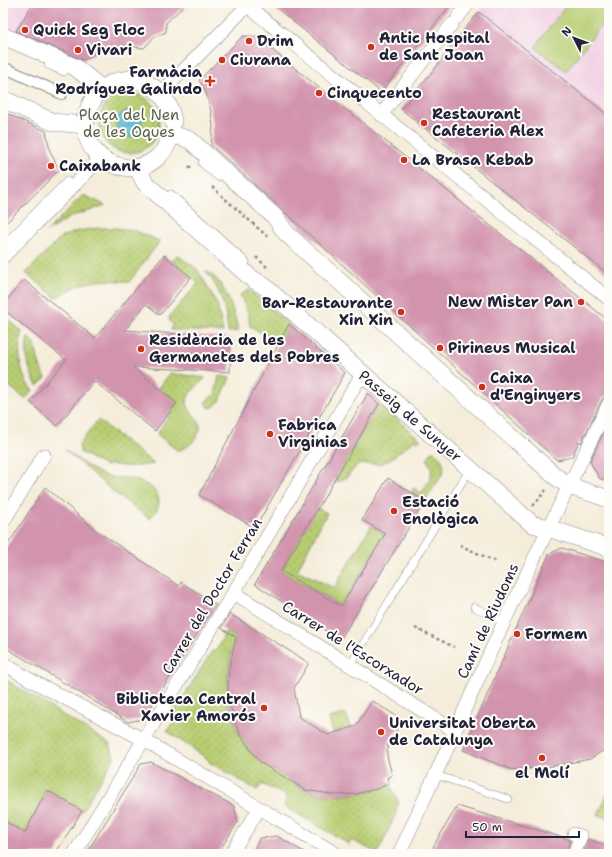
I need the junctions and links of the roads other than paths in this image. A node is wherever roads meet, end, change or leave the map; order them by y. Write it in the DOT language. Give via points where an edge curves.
graph roads {
  1 [pos="469,3"];
  2 [pos="247,4"];
  3 [pos="3,36"];
  4 [pos="3,43"];
  5 [pos="28,55"];
  6 [pos="42,62"];
  7 [pos="3,67"];
  8 [pos="64,72"];
  9 [pos="102,89"];
  10 [pos="3,92"];
  11 [pos="161,93"];
  12 [pos="62,94"];
  13 [pos="3,99"];
  14 [pos="29,102"];
  15 [pos="381,115"];
  16 [pos="173,127"];
  17 [pos="86,130"];
  18 [pos="101,158"];
  19 [pos="202,163"];
  20 [pos="137,167"];
  21 [pos="67,181"];
  22 [pos="224,183"];
  23 [pos="171,194"];
  24 [pos="269,223"];
  25 [pos="286,233"];
  26 [pos="3,245"];
  27 [pos="3,257"];
  28 [pos="268,279"];
  29 [pos="609,299"];
  30 [pos="362,374"];
  31 [pos="609,403"];
  32 [pos="44,455"];
  33 [pos="470,469"];
  34 [pos="563,481"];
  35 [pos="609,499"];
  36 [pos="3,522"];
  37 [pos="548,528"];
  38 [pos="609,548"];
  39 [pos="234,593"];
  40 [pos="474,607"];
  41 [pos="504,622"];
  42 [pos="3,663"];
  43 [pos="350,665"];
  44 [pos="455,731"];
  45 [pos="144,740"];
  46 [pos="436,776"];
  47 [pos="508,799"];
  48 [pos="259,809"];
  49 [pos="574,834"];
  50 [pos="74,854"];
  51 [pos="231,854"];
  52 [pos="337,854"];
  53 [pos="399,854"];
  54 [pos="574,854"];
  1 -- 15 [label="street"];
  2 -- 11 [label="street"];
  2 -- 15 [label="street"];
  3 -- 9 [label="street" via="75,67"];
  4 -- 5 [label="lane"];
  6 -- 8 [label="lane"];
  7 -- 12 [label="street"];
  9 -- 11 [label="street" via="125,80 138,80"];
  9 -- 17 [label="street" via="89,105"];
  10 -- 14 [label="lane"];
  11 -- 16 [label="street" via="171,111"];
  13 -- 17 [label="street" via="53,122"];
  15 -- 29 [label="street"];
  16 -- 20 [label="street" via="168,145 160,156 150,163"];
  16 -- 25 [label="street" via="275,217"];
  17 -- 18 [label="street" via="92,148"];
  18 -- 20 [label="street" via="120,167"];
  18 -- 27 [label="street"];
  19 -- 22 [label="lane"];
  20 -- 28 [label="street, Passeig de Sunyer" via="145,183 251,278"];
  21 -- 26 [label="lane"];
  23 -- 28 [label="lane" via="250,267"];
  24 -- 25 [label="lane"];
  25 -- 34 [label="street"];
  28 -- 30 [label="street, Passeig de Sunyer"];
  30 -- 33 [label="street, Passeig de Sunyer"];
  30 -- 39 [label="street, Carrer del Doctor Ferran"];
  31 -- 34 [label="street, Camí de Riudoms"];
  32 -- 36 [label="street"];
  33 -- 37 [label="street, Passeig de Sunyer" via="524,518 532,524"];
  33 -- 43 [label="lane"];
  34 -- 35 [label="street"];
  34 -- 37 [label="street, Camí de Riudoms"];
  37 -- 38 [label="street, Passeig de Sunyer"];
  37 -- 41 [label="street, Camí de Riudoms"];
  39 -- 43 [label="street, Carrer de l'Escorxador"];
  39 -- 45 [label="street, Carrer del Doctor Ferran"];
  40 -- 41 [label="lane"];
  41 -- 44 [label="street, Camí de Riudoms"];
  42 -- 45 [label="street"];
  43 -- 44 [label="street, Carrer de l'Escorxador"];
  44 -- 46 [label="street, Camí de Riudoms"];
  45 -- 48 [label="street"];
  45 -- 50 [label="street, Carrer del Doctor Ferran"];
  46 -- 47 [label="lane"];
  46 -- 53 [label="street, Camí de Riudoms"];
  48 -- 51 [label="street"];
  48 -- 52 [label="street"];
  49 -- 54 [label="street" via="581,836"];
}
